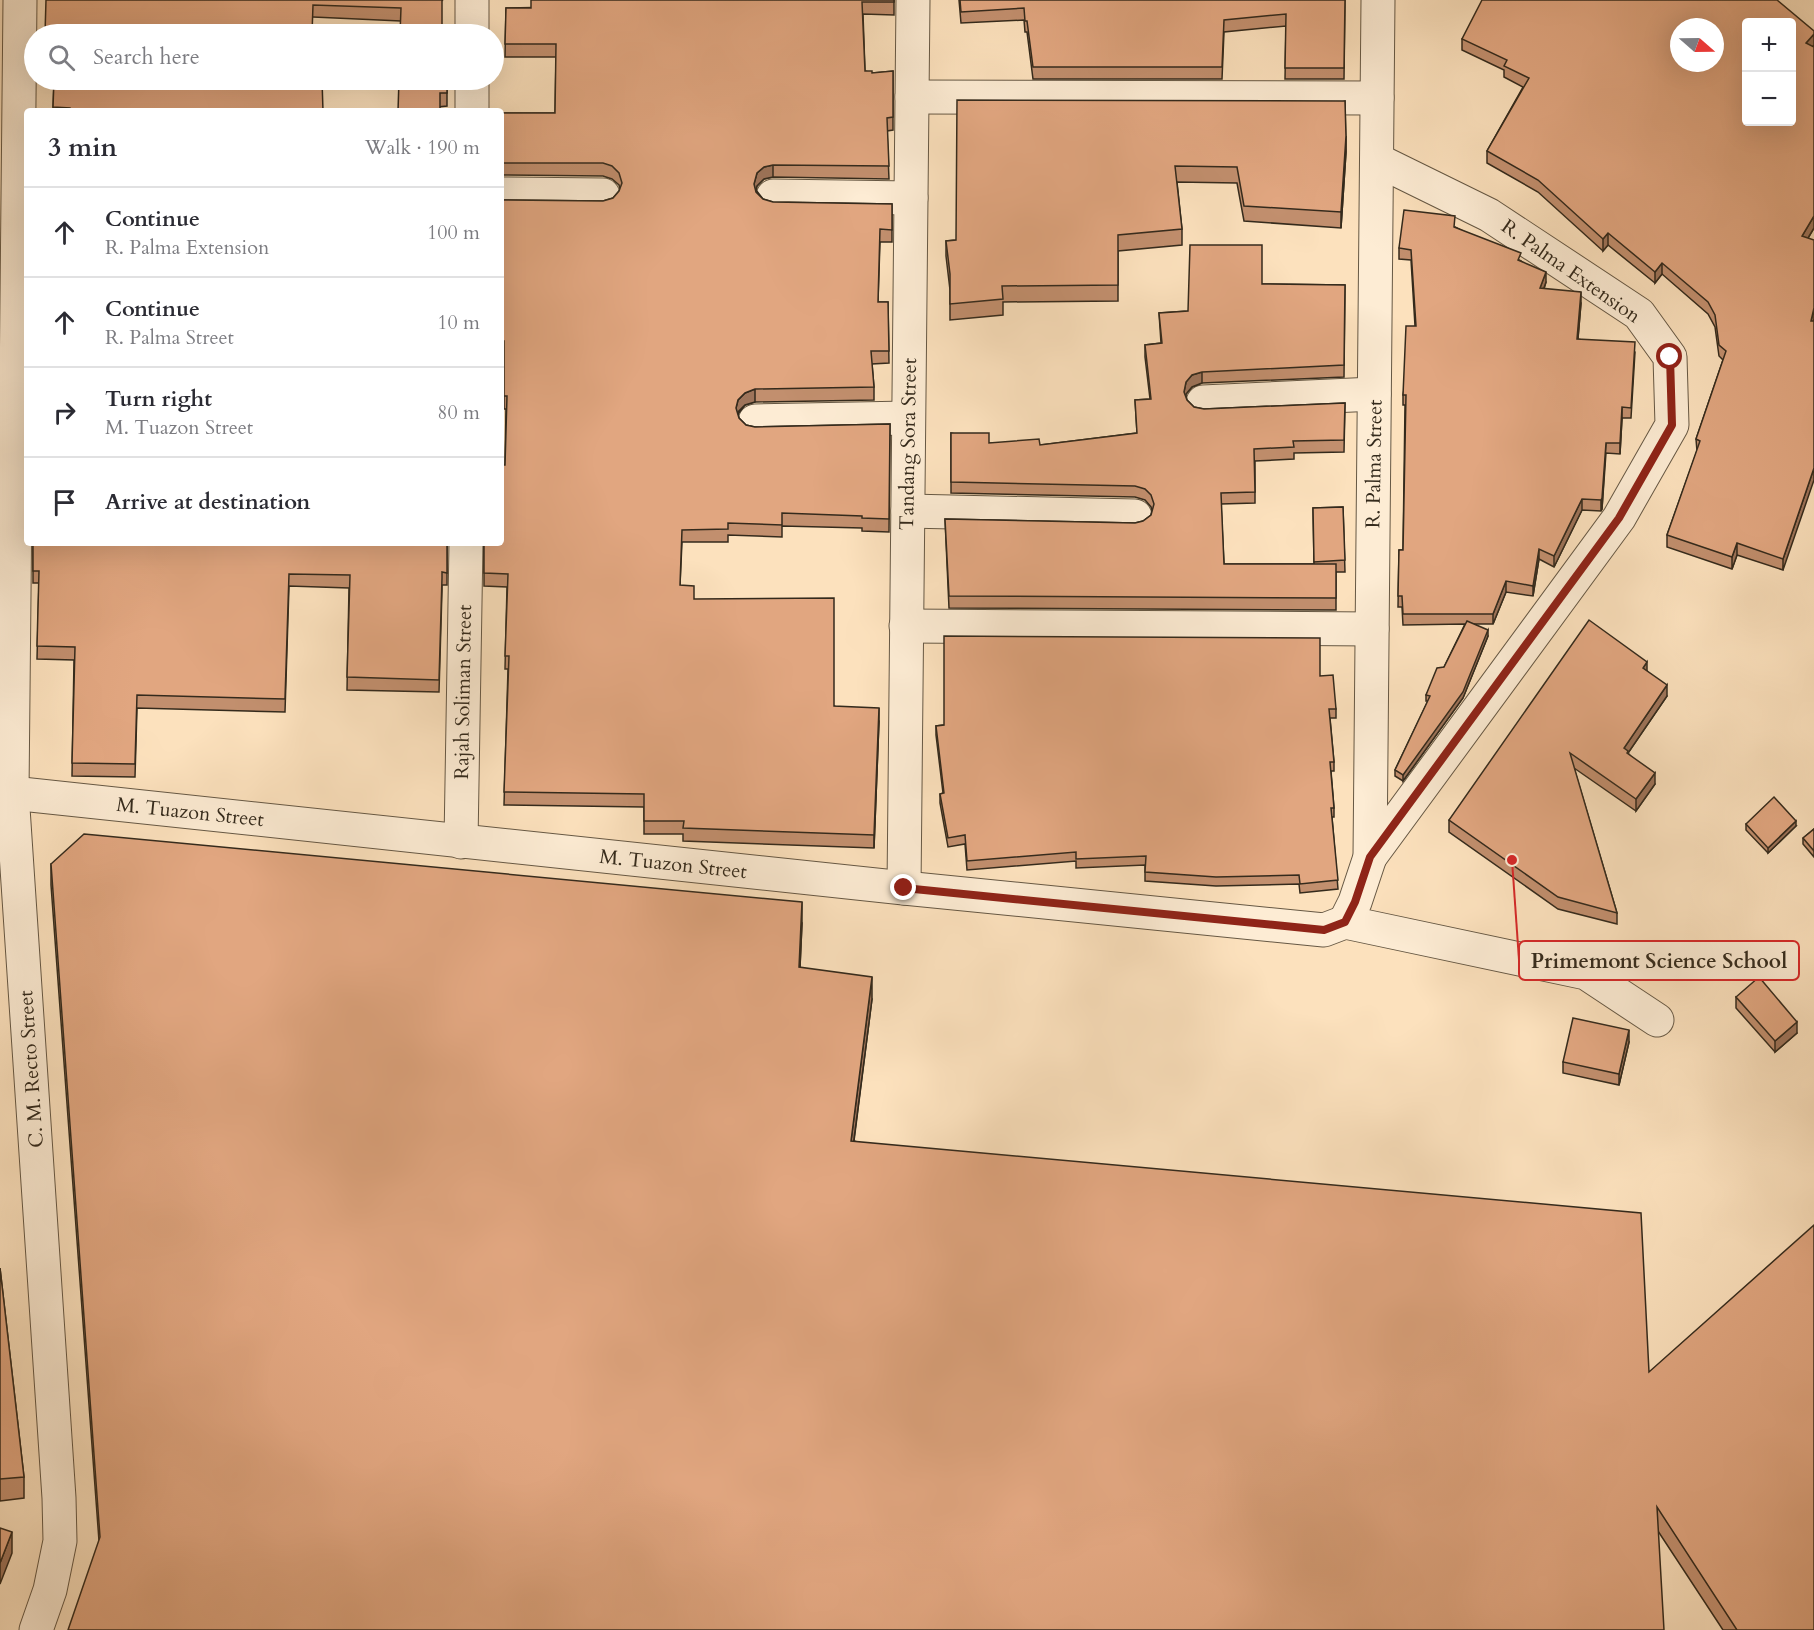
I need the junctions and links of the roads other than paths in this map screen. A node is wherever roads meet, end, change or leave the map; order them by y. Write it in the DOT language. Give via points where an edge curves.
graph roads {
  1 [pos="20,0"];
  2 [pos="472,0"];
  3 [pos="913,0"];
  4 [pos="1378,0"];
  5 [pos="472,24"];
  6 [pos="472,90"];
  7 [pos="912,97"];
  8 [pos="1377,99"];
  9 [pos="472,108"];
  10 [pos="1377,160"];
  11 [pos="504,195"];
  12 [pos="603,195"];
  13 [pos="773,196"];
  14 [pos="911,198"];
  15 [pos="1374,394"];
  16 [pos="1203,402"];
  17 [pos="909,417"];
  18 [pos="755,421"];
  19 [pos="908,512"];
  20 [pos="1135,516"];
  21 [pos="465,546"];
  22 [pos="906,626"];
  23 [pos="1372,629"];
  24 [pos="6,794"];
  25 [pos="461,842"];
  26 [pos="1370,857"];
  27 [pos="904,888"];
  28 [pos="1345,922"];
  29 [pos="1657,1020"];
  30 [pos="36,1630"];
  1 -- 24 [label="street, C. M. Recto Street"];
  2 -- 5 [label="street"];
  3 -- 7 [label="street, Tandang Sora Street"];
  4 -- 8 [label="street, R. Palma Street"];
  6 -- 9 [label="street"];
  7 -- 8 [label="street"];
  7 -- 14 [label="street, Tandang Sora Street"];
  8 -- 10 [label="street, R. Palma Street"];
  10 -- 15 [label="street, R. Palma Street"];
  10 -- 26 [label="street, R. Palma Extension" via="1489,215 1639,314 1670,357 1672,425 1619,518"];
  11 -- 12 [label="street"];
  13 -- 14 [label="street"];
  14 -- 17 [label="street, Tandang Sora Street"];
  15 -- 16 [label="street"];
  15 -- 23 [label="street, R. Palma Street"];
  17 -- 18 [label="street"];
  17 -- 19 [label="street, Tandang Sora Street"];
  19 -- 20 [label="street"];
  19 -- 22 [label="street, Tandang Sora Street"];
  21 -- 25 [label="street, Rajah Soliman Street"];
  22 -- 23 [label="street"];
  22 -- 27 [label="street, Tandang Sora Street"];
  23 -- 26 [label="street, R. Palma Street"];
  24 -- 25 [label="street, M. Tuazon Street"];
  24 -- 30 [label="street, C. M. Recto Street" via="59,1498 60,1541 50,1590"];
  25 -- 27 [label="street, M. Tuazon Street"];
  26 -- 28 [label="street, R. Palma Street"];
  27 -- 28 [label="street, M. Tuazon Street" via="1324,930"];
  28 -- 29 [label="street" via="1586,974"];
}
